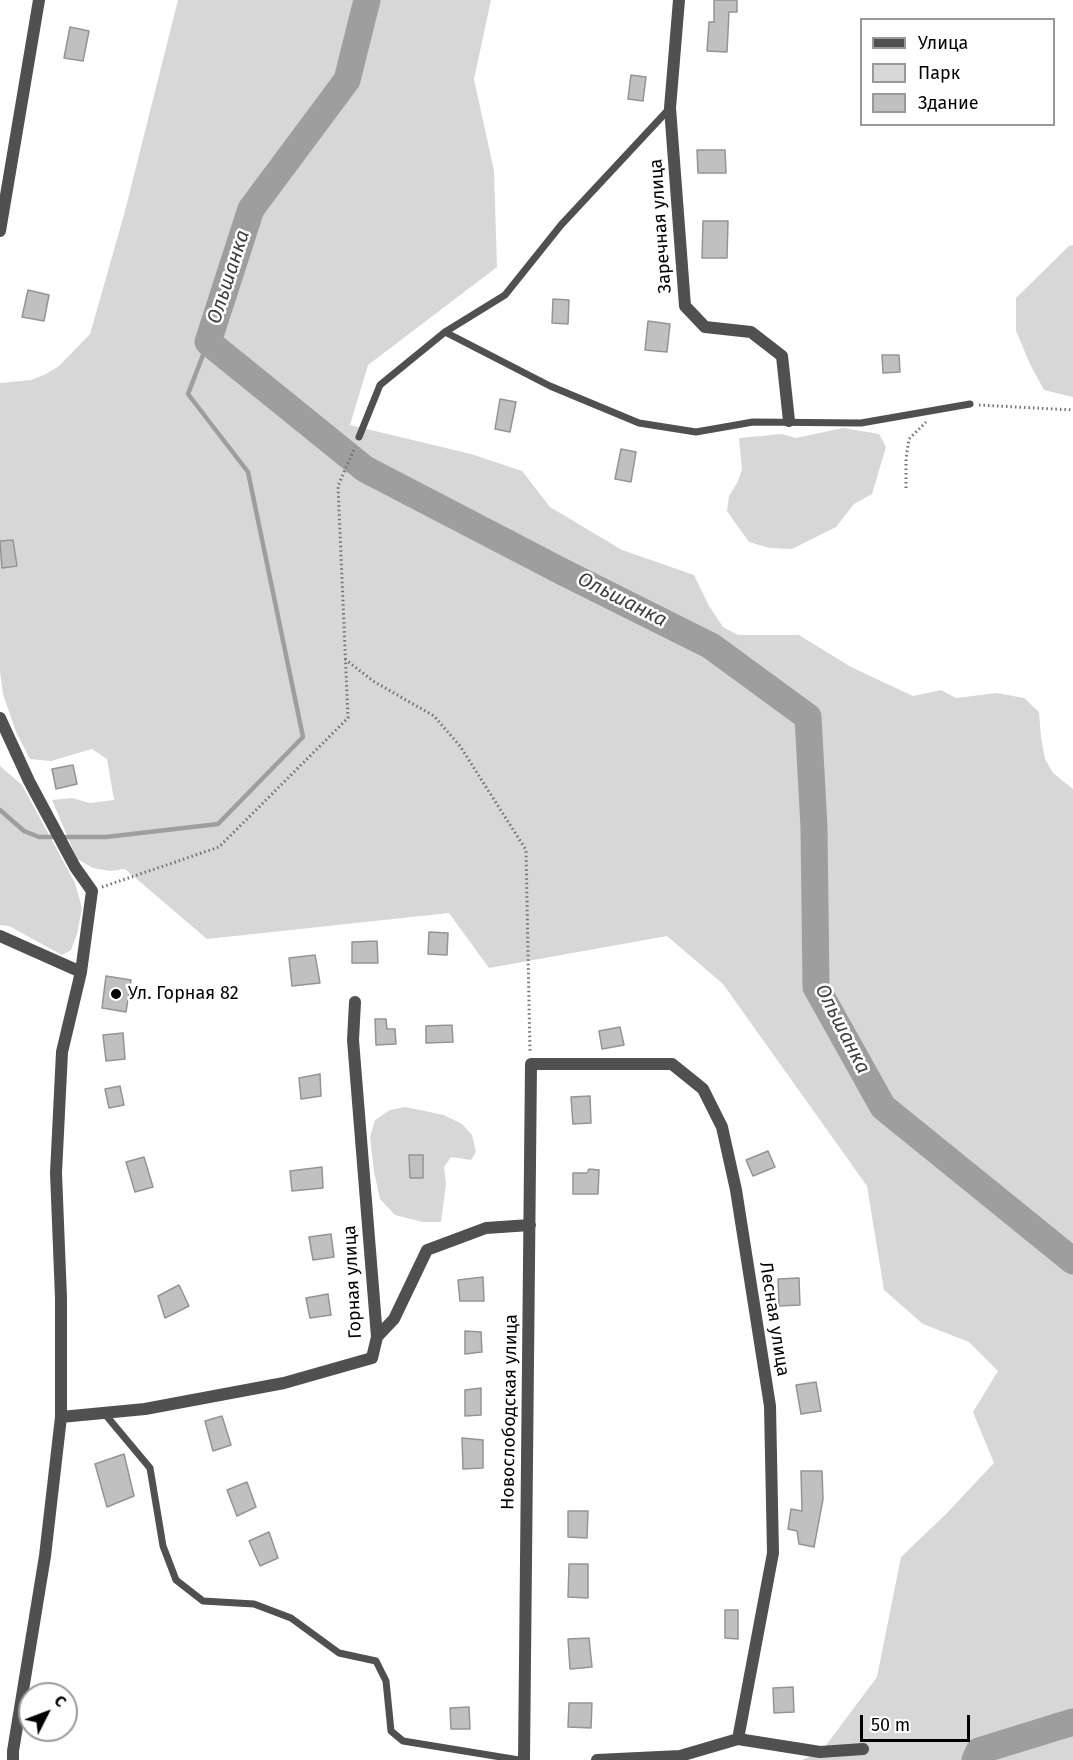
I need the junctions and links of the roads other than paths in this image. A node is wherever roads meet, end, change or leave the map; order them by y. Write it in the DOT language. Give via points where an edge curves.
graph roads {
  1 [pos="39,0"];
  2 [pos="679,0"];
  3 [pos="670,108"];
  4 [pos="0,231"];
  5 [pos="446,332"];
  6 [pos="970,404"];
  7 [pos="789,421"];
  8 [pos="359,437"];
  9 [pos="0,718"];
  10 [pos="0,936"];
  11 [pos="81,972"];
  12 [pos="355,1002"];
  13 [pos="531,1064"];
  14 [pos="530,1225"];
  15 [pos="377,1337"];
  16 [pos="104,1413"];
  17 [pos="61,1417"];
  18 [pos="738,1739"];
  19 [pos="863,1749"];
  20 [pos="13,1760"];
  21 [pos="519,1760"];
  22 [pos="524,1760"];
  23 [pos="597,1760"];
  1 -- 4 [label="street"];
  2 -- 3 [label="street, Заречная улица"];
  3 -- 5 [label="lane" via="561,225 506,295"];
  3 -- 7 [label="street, Заречная улица" via="685,306 705,327 751,332 782,356"];
  5 -- 7 [label="lane" via="550,386 639,423 696,432 753,422"];
  5 -- 8 [label="lane" via="380,385"];
  6 -- 7 [label="lane" via="861,423"];
  9 -- 11 [label="street" via="29,781 92,891"];
  10 -- 11 [label="street"];
  11 -- 17 [label="street" via="62,1052 56,1173"];
  12 -- 15 [label="street, Горная улица" via="353,1040"];
  13 -- 14 [label="street, Новослободская улица"];
  13 -- 18 [label="street, Лесная улица" via="672,1064 703,1089 722,1127 736,1190 770,1418 773,1552"];
  14 -- 15 [label="street" via="486,1228 427,1250 394,1319"];
  14 -- 22 [label="street, Новослободская улица"];
  15 -- 16 [label="street, Горная улица" via="372,1358 285,1383"];
  16 -- 17 [label="street, Горная улица"];
  16 -- 21 [label="lane" via="150,1468 163,1545 176,1580 203,1601 254,1604 291,1618 339,1653 376,1661 386,1681 391,1731 404,1741"];
  17 -- 20 [label="street" via="45,1556"];
  18 -- 19 [label="street" via="820,1752"];
  18 -- 23 [label="street" via="680,1756"];
}
